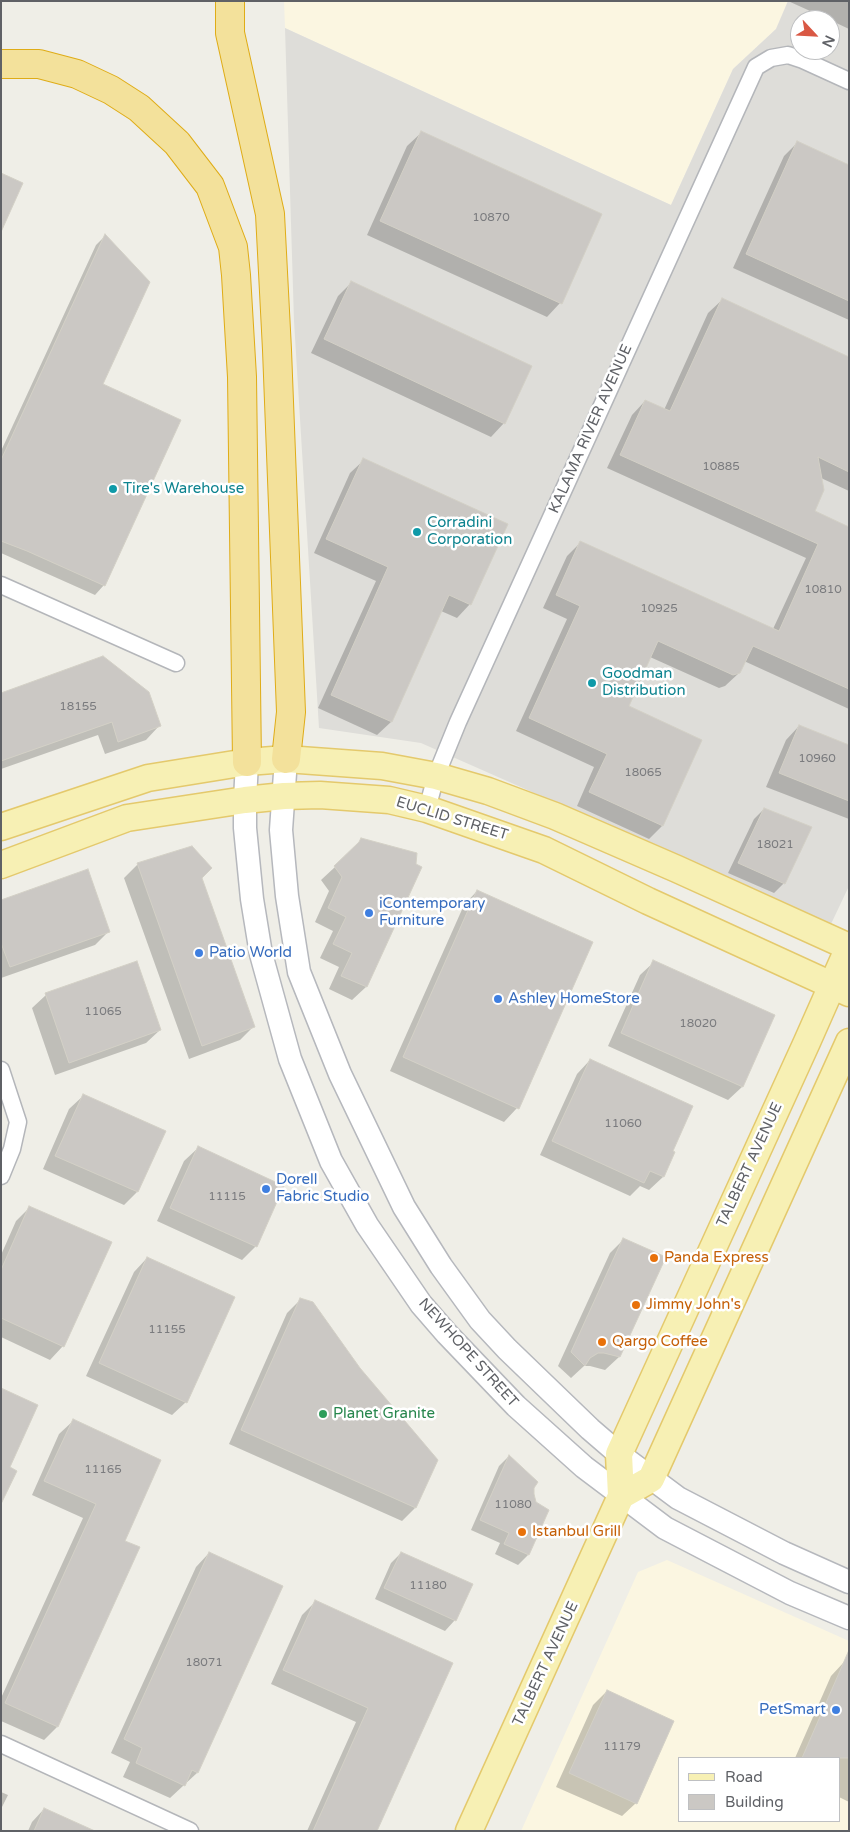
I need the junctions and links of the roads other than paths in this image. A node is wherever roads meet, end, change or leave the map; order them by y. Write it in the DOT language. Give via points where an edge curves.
graph roads {
  1 [pos="230,1"];
  2 [pos="1,64"];
  3 [pos="849,81"];
  4 [pos="1,585"];
  5 [pos="176,663"];
  6 [pos="286,759"];
  7 [pos="247,762"];
  8 [pos="436,776"];
  9 [pos="284,796"];
  10 [pos="244,800"];
  11 [pos="427,809"];
  12 [pos="1,827"];
  13 [pos="1,865"];
  14 [pos="849,947"];
  15 [pos="840,989"];
  16 [pos="849,1042"];
  17 [pos="1,1070"];
  18 [pos="1,1176"];
  19 [pos="619,1454"];
  20 [pos="651,1479"];
  21 [pos="621,1496"];
  22 [pos="849,1582"];
  23 [pos="849,1618"];
  24 [pos="1,1744"];
  25 [pos="190,1831"];
  26 [pos="469,1831"];
  1 -- 6 [label="highway" via="230,33 270,214 291,712"];
  2 -- 7 [label="highway" via="39,64 77,74 139,108 177,143 210,186 232,247 242,377"];
  3 -- 8 [label="street, KALAMA RIVER AVENUE" via="788,55 771,58 756,67"];
  4 -- 5 [label="street"];
  6 -- 7 [label="main road"];
  6 -- 8 [label="main road" via="382,766"];
  6 -- 9 [label="street, NEWHOPE STREET"];
  7 -- 10 [label="street, NEWHOPE STREET"];
  7 -- 12 [label="main road" via="148,778"];
  8 -- 11 [label="street, KALAMA RIVER AVENUE"];
  8 -- 14 [label="main road" via="555,816"];
  9 -- 10 [label="main road, EUCLID STREET"];
  9 -- 11 [label="main road, EUCLID STREET" via="389,800"];
  9 -- 19 [label="street, NEWHOPE STREET" via="281,830 299,972 340,1074 404,1207 480,1320"];
  10 -- 13 [label="main road, EUCLID STREET" via="126,818"];
  10 -- 21 [label="street, NEWHOPE STREET" via="252,899 262,954 290,1059 331,1161 367,1225 421,1304 516,1406"];
  11 -- 15 [label="main road, EUCLID STREET" via="544,850"];
  14 -- 15 [label="main road, TALBERT AVENUE"];
  15 -- 19 [label="main road, TALBERT AVENUE" via="807,1042"];
  16 -- 20 [label="main road"];
  17 -- 18 [label="street" via="18,1122 16,1139"];
  19 -- 20 [label="street, NEWHOPE STREET"];
  19 -- 21 [label="main road, TALBERT AVENUE"];
  20 -- 21 [label="main road"];
  20 -- 22 [label="street, NEWHOPE STREET" via="678,1498 784,1553"];
  21 -- 23 [label="street, NEWHOPE STREET" via="665,1528 691,1542 790,1593"];
  21 -- 26 [label="main road, TALBERT AVENUE"];
  24 -- 25 [label="street"];
}
